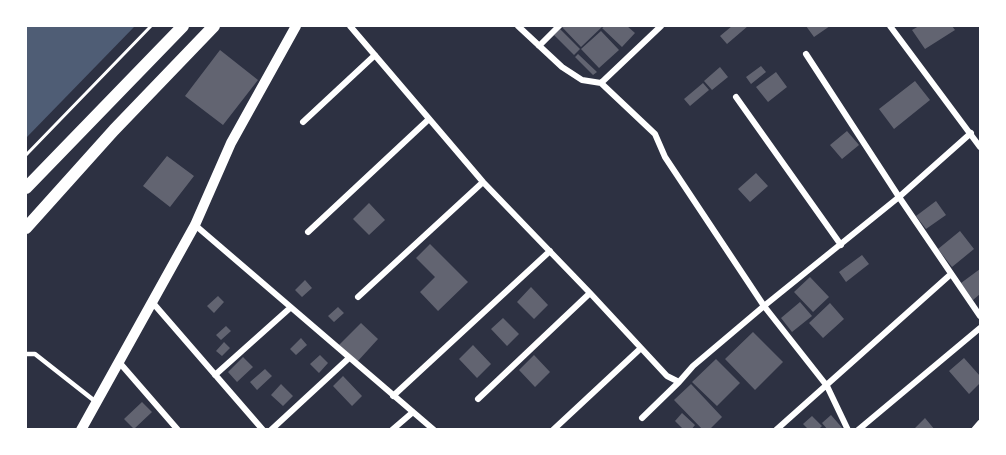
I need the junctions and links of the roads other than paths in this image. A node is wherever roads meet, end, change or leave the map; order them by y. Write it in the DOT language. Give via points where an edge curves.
graph roads {
  1 [pos="183,26"];
  2 [pos="214,26"];
  3 [pos="296,26"];
  4 [pos="350,26"];
  5 [pos="518,26"];
  6 [pos="559,26"];
  7 [pos="661,26"];
  8 [pos="890,26"];
  9 [pos="539,46"];
  10 [pos="806,54"];
  11 [pos="375,55"];
  12 [pos="601,83"];
  13 [pos="736,97"];
  14 [pos="429,119"];
  15 [pos="303,122"];
  16 [pos="971,134"];
  17 [pos="981,147"];
  18 [pos="483,182"];
  19 [pos="26,188"];
  20 [pos="899,197"];
  21 [pos="195,225"];
  22 [pos="26,228"];
  23 [pos="308,232"];
  24 [pos="841,245"];
  25 [pos="550,251"];
  26 [pos="951,274"];
  27 [pos="590,292"];
  28 [pos="358,297"];
  29 [pos="153,303"];
  30 [pos="764,306"];
  31 [pos="290,308"];
  32 [pos="981,315"];
  33 [pos="981,328"];
  34 [pos="641,348"];
  35 [pos="26,354"];
  36 [pos="349,358"];
  37 [pos="119,362"];
  38 [pos="216,375"];
  39 [pos="679,382"];
  40 [pos="827,386"];
  41 [pos="393,396"];
  42 [pos="478,399"];
  43 [pos="96,402"];
  44 [pos="413,412"];
  45 [pos="642,418"];
  46 [pos="981,423"];
  47 [pos="82,429"];
  48 [pos="178,429"];
  49 [pos="263,429"];
  50 [pos="271,429"];
  51 [pos="392,429"];
  52 [pos="434,429"];
  53 [pos="553,429"];
  54 [pos="776,429"];
  55 [pos="848,429"];
  56 [pos="858,429"];
  57 [pos="974,429"];
  1 -- 19 [label="main road"];
  2 -- 22 [label="main road"];
  3 -- 21 [label="street" via="231,143"];
  4 -- 11 [label="street"];
  5 -- 9 [label="street"];
  6 -- 9 [label="street"];
  7 -- 12 [label="street"];
  8 -- 16 [label="street"];
  9 -- 12 [label="street" via="582,80"];
  10 -- 20 [label="street"];
  11 -- 14 [label="street"];
  11 -- 15 [label="street"];
  12 -- 30 [label="street" via="655,134 666,157"];
  13 -- 24 [label="street"];
  14 -- 18 [label="street"];
  14 -- 23 [label="street"];
  16 -- 17 [label="street"];
  16 -- 20 [label="street"];
  18 -- 25 [label="street"];
  18 -- 28 [label="street"];
  20 -- 24 [label="street"];
  20 -- 26 [label="street"];
  21 -- 29 [label="street"];
  21 -- 31 [label="street"];
  24 -- 30 [label="street"];
  25 -- 27 [label="street"];
  25 -- 41 [label="street"];
  26 -- 32 [label="street"];
  26 -- 40 [label="street"];
  27 -- 34 [label="street"];
  27 -- 42 [label="street"];
  29 -- 37 [label="street"];
  29 -- 38 [label="street"];
  30 -- 39 [label="street"];
  30 -- 40 [label="street"];
  31 -- 36 [label="street"];
  31 -- 38 [label="street"];
  33 -- 56 [label="street"];
  34 -- 39 [label="street" via="667,376"];
  34 -- 53 [label="street"];
  35 -- 43 [label="lane" via="35,354"];
  36 -- 41 [label="street"];
  36 -- 50 [label="street"];
  37 -- 43 [label="street"];
  37 -- 48 [label="street"];
  38 -- 49 [label="street"];
  39 -- 45 [label="street"];
  40 -- 54 [label="street"];
  40 -- 55 [label="street"];
  41 -- 44 [label="street"];
  43 -- 47 [label="street"];
  44 -- 51 [label="street"];
  44 -- 52 [label="street"];
  46 -- 57 [label="street"];
}
